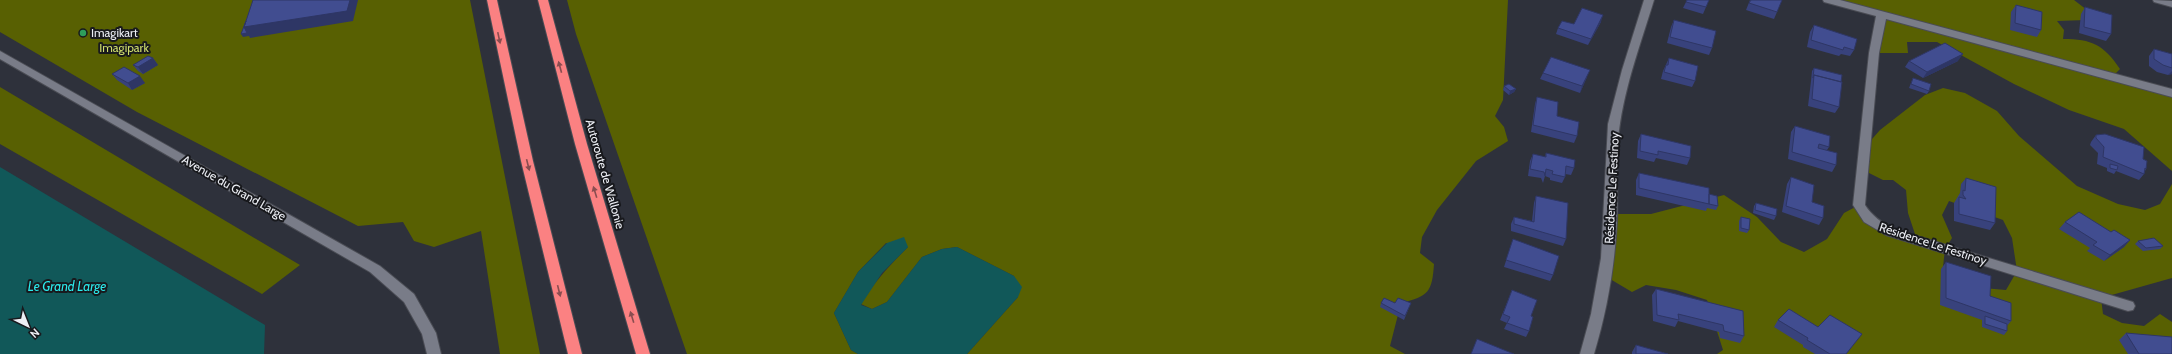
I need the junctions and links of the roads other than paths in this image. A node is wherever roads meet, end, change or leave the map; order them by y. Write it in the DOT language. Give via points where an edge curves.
graph roads {
  1 [pos="492,0"];
  2 [pos="543,0"];
  3 [pos="1649,0"];
  4 [pos="1828,0"];
  5 [pos="2158,0"];
  6 [pos="2172,4"];
  7 [pos="1881,15"];
  8 [pos="0,54"];
  9 [pos="2172,93"];
  10 [pos="2128,306"];
  11 [pos="434,354"];
  12 [pos="575,354"];
  13 [pos="644,354"];
  14 [pos="1588,354"];
  1 -- 12 [label="highway, one-way" via="527,161"];
  13 -- 2 [label="highway, Autoroute de Wallonie, one-way" via="581,144"];
  3 -- 14 [label="street, Résidence Le Festinoy" via="1624,80 1612,139 1609,243 1602,296"];
  4 -- 7 [label="street"];
  5 -- 6 [label="street"];
  7 -- 9 [label="street"];
  7 -- 10 [label="street, Résidence Le Festinoy" via="1874,53 1860,205 1865,215 1874,224 1890,232"];
  8 -- 11 [label="street, Avenue du Grand Large" via="375,269 409,298 429,332"];
}
